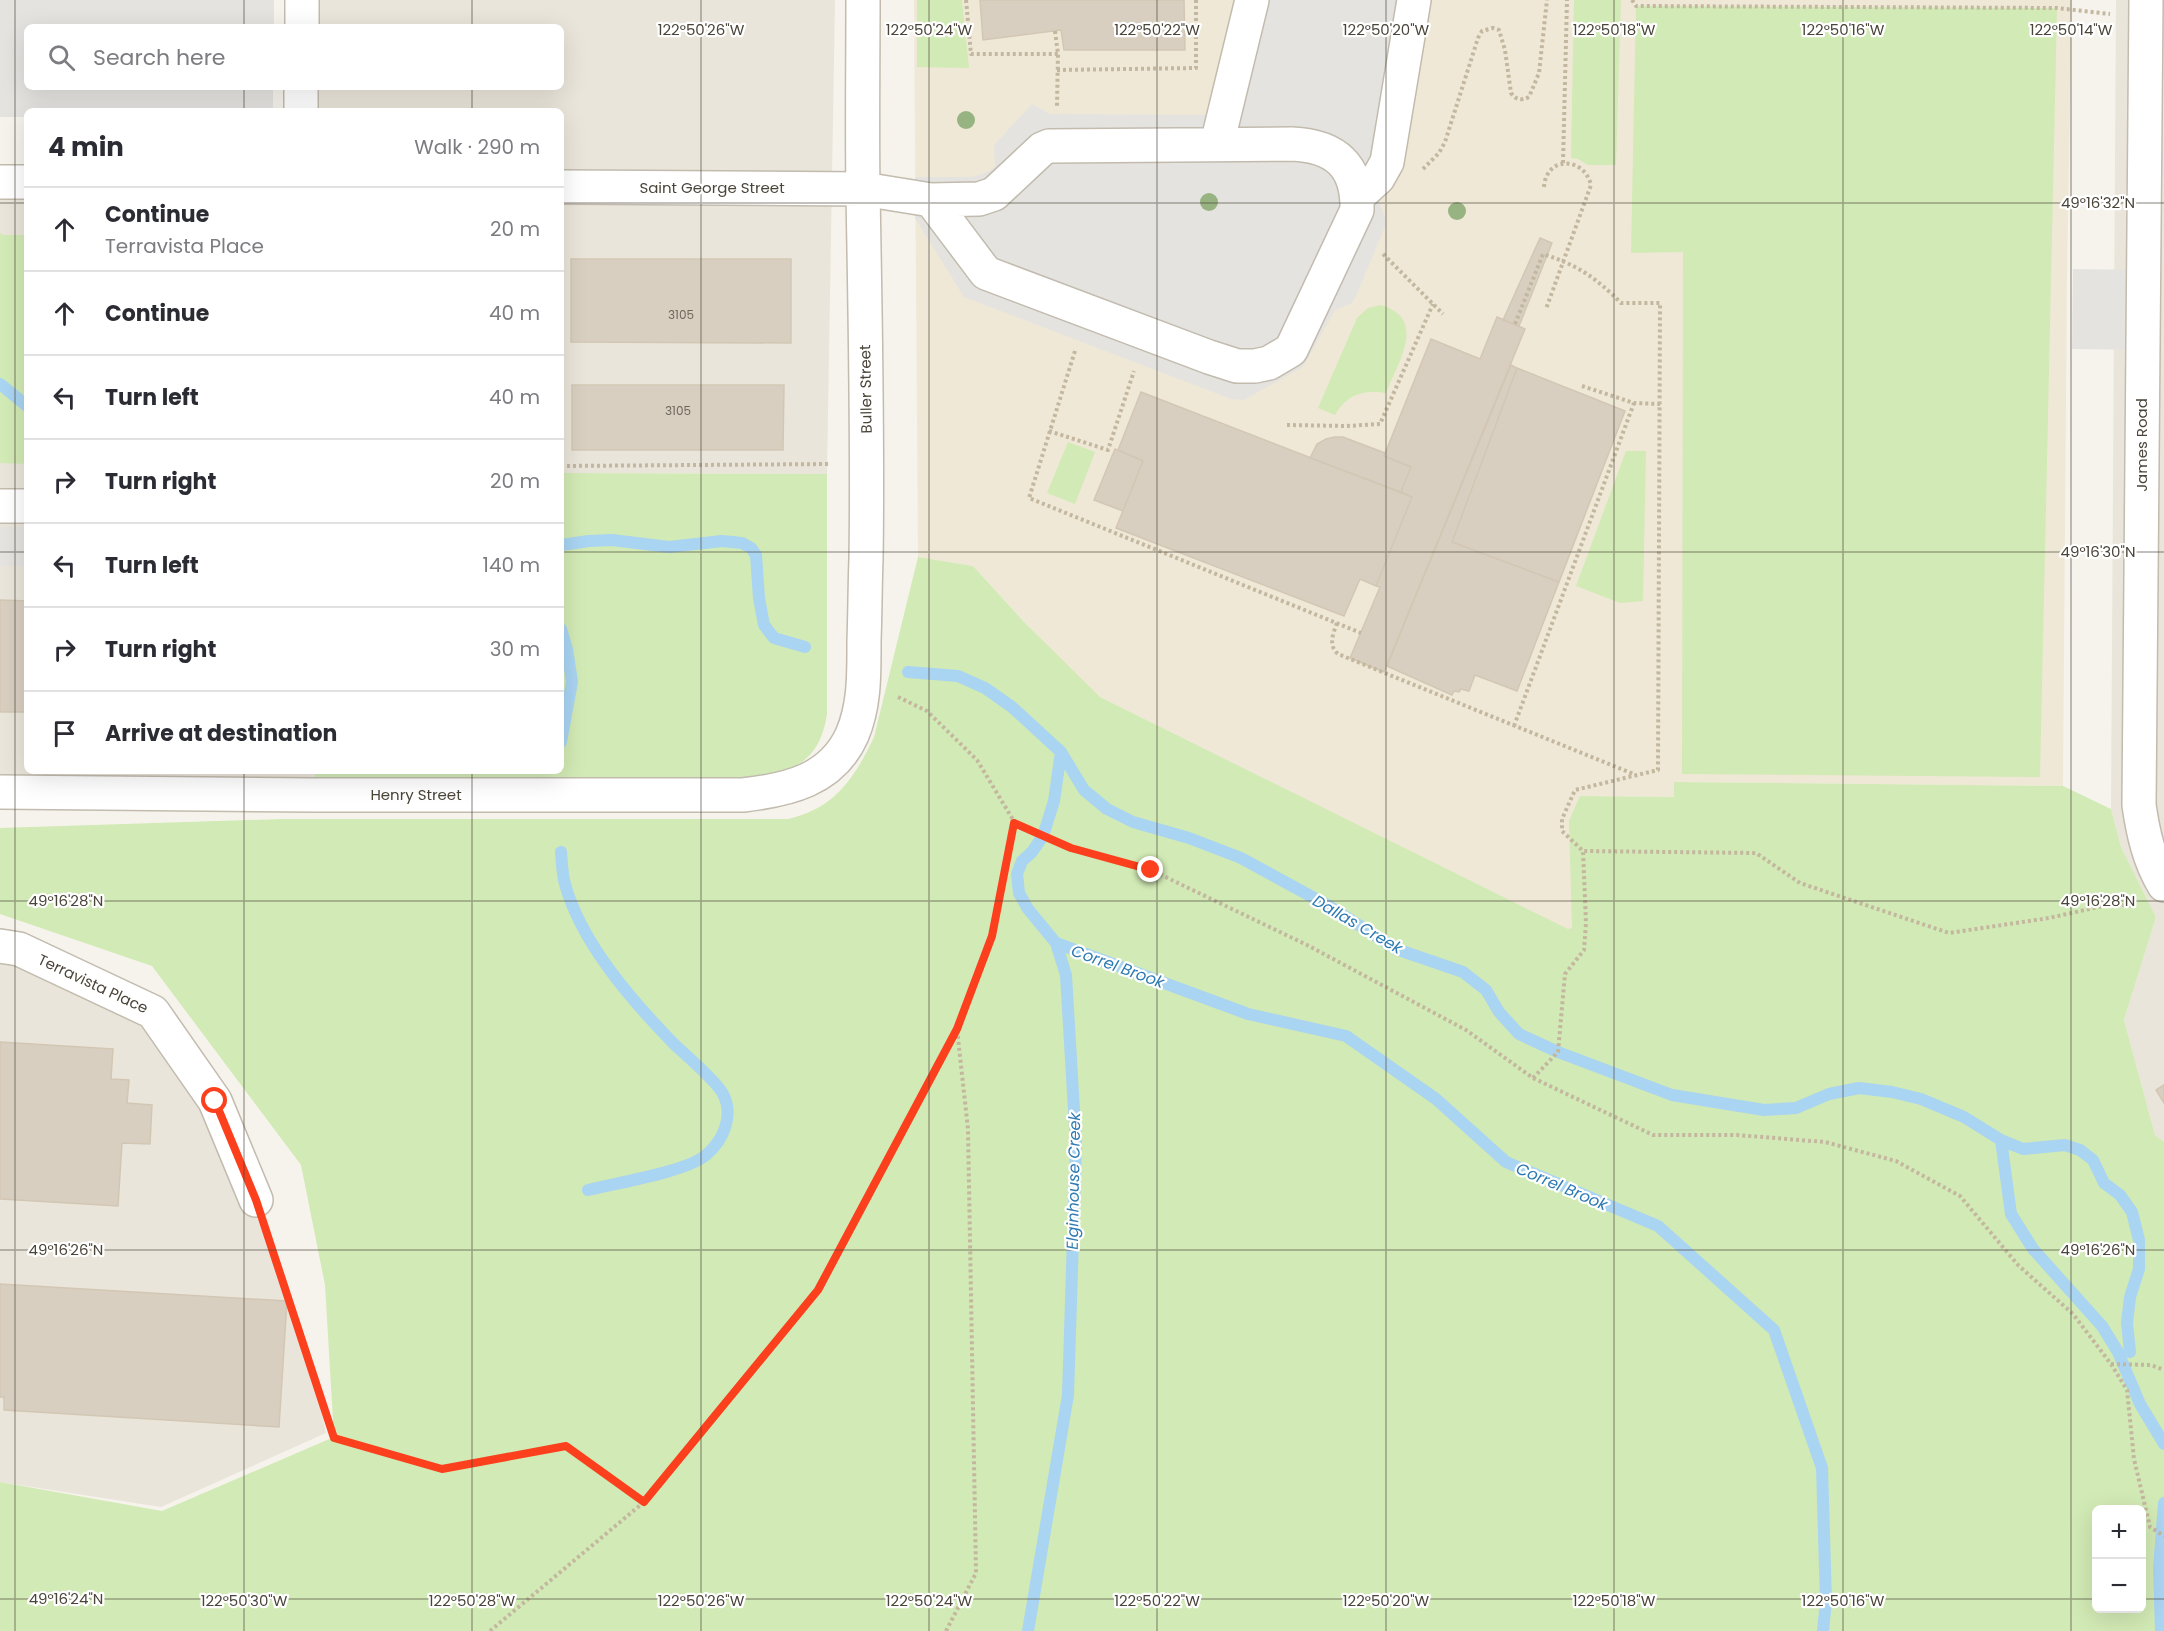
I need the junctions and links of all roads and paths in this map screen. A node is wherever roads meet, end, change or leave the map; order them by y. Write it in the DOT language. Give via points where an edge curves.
graph roads {
  1 [pos="302,0"];
  2 [pos="863,0"];
  3 [pos="966,0"];
  4 [pos="1196,0"];
  5 [pos="1252,0"];
  6 [pos="1414,0"];
  7 [pos="1547,0"];
  8 [pos="1567,0"];
  9 [pos="1632,0"];
  10 [pos="2146,10"];
  11 [pos="302,24"];
  12 [pos="1055,31"];
  13 [pos="1058,54"];
  14 [pos="1057,70"];
  15 [pos="301,90"];
  16 [pos="1057,106"];
  17 [pos="301,108"];
  18 [pos="1217,144"];
  19 [pos="1563,163"];
  20 [pos="1418,173"];
  21 [pos="0,182"];
  22 [pos="24,182"];
  23 [pos="564,187"];
  24 [pos="1544,187"];
  25 [pos="863,189"];
  26 [pos="1357,197"];
  27 [pos="931,200"];
  28 [pos="1383,254"];
  29 [pos="1565,261"];
  30 [pos="1433,304"];
  31 [pos="1546,309"];
  32 [pos="1443,314"];
  33 [pos="1515,324"];
  34 [pos="1075,351"];
  35 [pos="1134,371"];
  36 [pos="1582,386"];
  37 [pos="1634,403"];
  38 [pos="1660,404"];
  39 [pos="1287,425"];
  40 [pos="1049,431"];
  41 [pos="867,464"];
  42 [pos="564,466"];
  43 [pos="0,506"];
  44 [pos="24,506"];
  45 [pos="1337,623"];
  46 [pos="1361,633"];
  47 [pos="895,695"];
  48 [pos="1514,726"];
  49 [pos="827,769"];
  50 [pos="1637,775"];
  51 [pos="0,792"];
  52 [pos="1014,823"];
  53 [pos="1583,851"];
  54 [pos="2154,896"];
  55 [pos="0,946"];
  56 [pos="957,1029"];
  57 [pos="1533,1078"];
  58 [pos="256,1200"];
  59 [pos="2111,1364"];
  60 [pos="2164,1370"];
  61 [pos="644,1502"];
  62 [pos="2164,1536"];
  63 [pos="490,1631"];
  64 [pos="946,1631"];
  1 -- 11 [label="street"];
  2 -- 25 [label="street, Buller Street"];
  3 -- 13 [label="path" via="971,54"];
  4 -- 14 [label="path" via="1196,68"];
  5 -- 18 [label="street"];
  6 -- 26 [label="street" via="1387,162 1378,178"];
  7 -- 20 [label="path" via="1539,73 1529,97 1519,100 1511,93 1499,30 1482,31 1444,142 1439,153"];
  8 -- 19 [label="path"];
  9 -- 10 [label="path" via="1636,6"];
  10 -- 54 [label="street, James Road" via="2139,805"];
  12 -- 13 [label="path"];
  13 -- 14 [label="path"];
  14 -- 16 [label="path"];
  15 -- 17 [label="street"];
  18 -- 26 [label="street, Saint George Street" via="1304,144 1322,150 1342,160"];
  18 -- 27 [label="street, Saint George Street" via="1049,146 994,194 979,199"];
  19 -- 24 [label="path" via="1548,172"];
  19 -- 29 [label="path" via="1584,170 1590,185"];
  21 -- 22 [label="street"];
  23 -- 25 [label="street, Saint George Street"];
  25 -- 27 [label="street, Saint George Street"];
  25 -- 41 [label="street, Buller Street"];
  26 -- 27 [label="street" via="1357,210 1291,350 1256,366 1237,366 1209,357 986,273"];
  28 -- 30 [label="path"];
  29 -- 31 [label="path"];
  29 -- 33 [label="path" via="1543,254"];
  29 -- 38 [label="path" via="1598,281 1621,303 1660,303"];
  30 -- 32 [label="path"];
  30 -- 39 [label="path" via="1380,424"];
  34 -- 40 [label="path"];
  35 -- 40 [label="path" via="1108,450"];
  36 -- 37 [label="path"];
  37 -- 38 [label="path"];
  37 -- 48 [label="path"];
  38 -- 50 [label="path" via="1658,770"];
  40 -- 45 [label="path" via="1029,498"];
  41 -- 42 [label="path"];
  41 -- 49 [label="street, Buller Street" via="862,700 851,736"];
  43 -- 44 [label="street"];
  45 -- 46 [label="path"];
  45 -- 48 [label="path" via="1332,646 1338,654"];
  47 -- 52 [label="path" via="927,711 977,760"];
  48 -- 50 [label="path"];
  49 -- 51 [label="street, Henry Street" via="797,785 743,795"];
  50 -- 53 [label="path" via="1575,790 1562,819 1562,831"];
  52 -- 56 [label="path" via="992,936"];
  52 -- 57 [label="path" via="1071,848 1151,870 1307,945 1466,1030"];
  53 -- 54 [label="path" via="1756,853 1800,883 1949,933 2049,918"];
  53 -- 57 [label="path" via="1584,950 1565,974 1558,1052"];
  55 -- 58 [label="street, Terravista Place" via="19,949 153,1012 215,1101"];
  56 -- 61 [label="path" via="818,1290"];
  56 -- 64 [label="path" via="969,1129 976,1573"];
  57 -- 59 [label="path" via="1653,1135 1737,1135 1825,1142 1896,1161 1960,1196 2019,1265 2073,1314"];
  58 -- 61 [label="path" via="334,1438 442,1469 566,1446"];
  59 -- 60 [label="path" via="2151,1365"];
  59 -- 62 [label="path" via="2127,1390 2134,1459 2150,1527"];
  61 -- 63 [label="path"];
}
